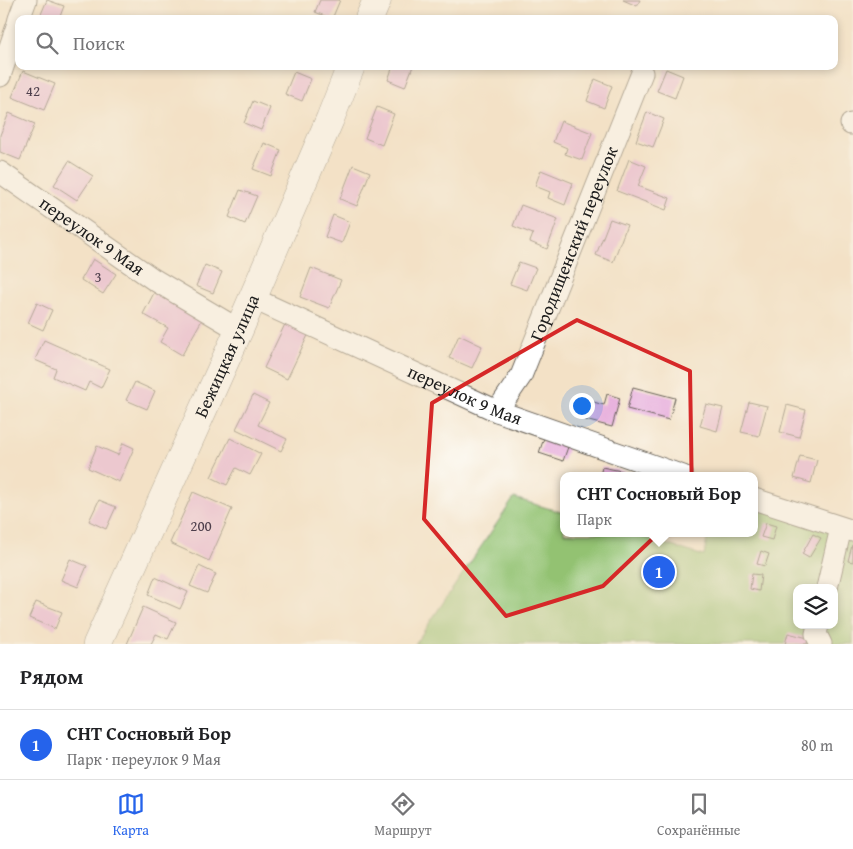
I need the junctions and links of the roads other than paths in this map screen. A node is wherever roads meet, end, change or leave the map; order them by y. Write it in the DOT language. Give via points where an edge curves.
graph roads {
  1 [pos="26,0"];
  2 [pos="377,0"];
  3 [pos="21,15"];
  4 [pos="371,15"];
  5 [pos="15,32"];
  6 [pos="349,70"];
  7 [pos="642,73"];
  8 [pos="0,76"];
  9 [pos="0,172"];
  10 [pos="252,298"];
  11 [pos="239,330"];
  12 [pos="498,411"];
  13 [pos="672,472"];
  14 [pos="758,500"];
  15 [pos="847,530"];
  16 [pos="828,584"];
  17 [pos="817,629"];
  18 [pos="97,644"];
  19 [pos="821,644"];
  1 -- 3 [label="street"];
  2 -- 4 [label="main road"];
  5 -- 8 [label="street"];
  6 -- 10 [label="main road, Бежицкая улица"];
  7 -- 12 [label="street, Городищенский переулок" via="521,376"];
  9 -- 11 [label="street, переулок 9 Мая" via="153,279"];
  10 -- 11 [label="main road, Бежицкая улица"];
  10 -- 12 [label="street, переулок 9 Мая"];
  11 -- 18 [label="main road, Бежицкая улица"];
  12 -- 13 [label="street, переулок 9 Мая"];
  14 -- 15 [label="street"];
  15 -- 16 [label="street"];
  17 -- 19 [label="street"];
}
